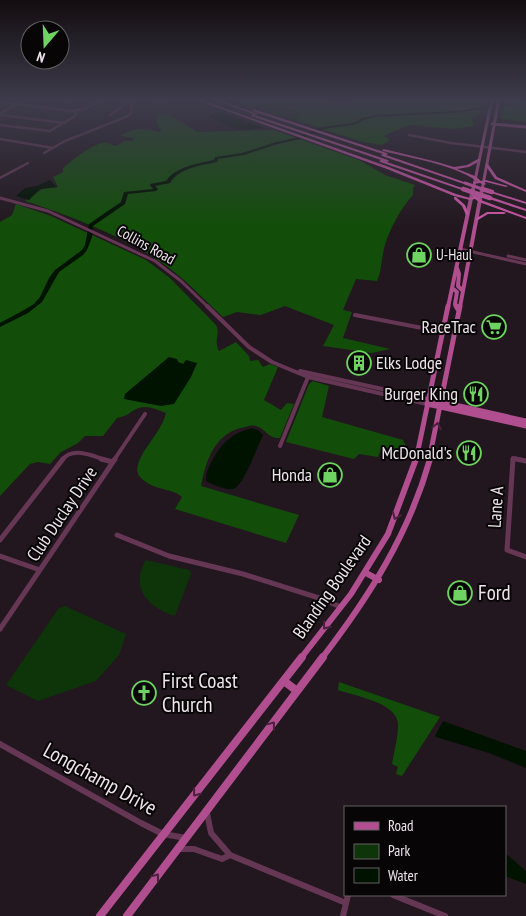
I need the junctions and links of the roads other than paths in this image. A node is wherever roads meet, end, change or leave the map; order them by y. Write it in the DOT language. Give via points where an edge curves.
graph roads {
  1 [pos="16,142"];
  2 [pos="64,142"];
  3 [pos="313,142"];
  4 [pos="328,142"];
  5 [pos="343,142"];
  6 [pos="350,142"];
  7 [pos="440,142"];
  8 [pos="483,142"];
  9 [pos="491,142"];
  10 [pos="482,146"];
  11 [pos="490,146"];
  12 [pos="53,148"];
  13 [pos="524,151"];
  14 [pos="44,153"];
  15 [pos="479,160"];
  16 [pos="28,163"];
  17 [pos="487,166"];
  18 [pos="444,167"];
  19 [pos="486,172"];
  20 [pos="0,178"];
  21 [pos="475,178"];
  22 [pos="483,182"];
  23 [pos="474,183"];
  24 [pos="464,185"];
  25 [pos="514,189"];
  26 [pos="473,190"];
  27 [pos="446,192"];
  28 [pos="526,192"];
  29 [pos="491,194"];
  30 [pos="0,198"];
  31 [pos="479,198"];
  32 [pos="470,199"];
  33 [pos="526,201"];
  34 [pos="526,209"];
  35 [pos="467,214"];
  36 [pos="526,218"];
  37 [pos="477,219"];
  38 [pos="460,249"];
  39 [pos="471,251"];
  40 [pos="526,260"];
  41 [pos="526,264"];
  42 [pos="457,266"];
  43 [pos="452,288"];
  44 [pos="463,291"];
  45 [pos="459,311"];
  46 [pos="355,315"];
  47 [pos="443,332"];
  48 [pos="282,367"];
  49 [pos="308,377"];
  50 [pos="428,401"];
  51 [pos="441,404"];
  52 [pos="146,414"];
  53 [pos="526,420"];
  54 [pos="526,426"];
  55 [pos="280,446"];
  56 [pos="526,461"];
  57 [pos="113,462"];
  58 [pos="410,481"];
  59 [pos="423,484"];
  60 [pos="117,535"];
  61 [pos="0,540"];
  62 [pos="0,556"];
  63 [pos="526,557"];
  64 [pos="40,570"];
  65 [pos="366,573"];
  66 [pos="379,580"];
  67 [pos="341,607"];
  68 [pos="0,629"];
  69 [pos="284,681"];
  70 [pos="297,692"];
  71 [pos="0,744"];
  72 [pos="206,811"];
  73 [pos="163,834"];
  74 [pos="186,838"];
  75 [pos="177,849"];
  76 [pos="230,855"];
  77 [pos="395,896"];
  78 [pos="347,899"];
  79 [pos="100,916"];
  80 [pos="127,916"];
  81 [pos="343,916"];
  82 [pos="445,916"];
  1 -- 12 [label="street"];
  2 -- 12 [label="street"];
  3 -- 27 [label="highway"];
  4 -- 24 [label="highway"];
  5 -- 24 [label="highway"];
  6 -- 18 [label="highway"];
  7 -- 10 [label="street"];
  8 -- 10 [label="main road, Blanding Boulevard"];
  9 -- 11 [label="main road, Blanding Boulevard"];
  10 -- 11 [label="street"];
  10 -- 15 [label="main road, Blanding Boulevard"];
  11 -- 13 [label="street"];
  11 -- 17 [label="main road, Blanding Boulevard"];
  12 -- 14 [label="street"];
  15 -- 18 [label="highway" via="466,167"];
  15 -- 21 [label="main road, Blanding Boulevard"];
  16 -- 20 [label="street"];
  17 -- 19 [label="main road, Blanding Boulevard"];
  17 -- 28 [label="highway" via="496,178"];
  18 -- 21 [label="highway"];
  19 -- 22 [label="main road, Blanding Boulevard"];
  19 -- 25 [label="highway"];
  21 -- 22 [label="highway"];
  21 -- 23 [label="main road, Blanding Boulevard"];
  22 -- 23 [label="highway"];
  22 -- 25 [label="highway"];
  22 -- 31 [label="main road, Blanding Boulevard"];
  23 -- 26 [label="main road, Blanding Boulevard"];
  24 -- 29 [label="highway, bridge"];
  24 -- 29 [label="highway, bridge"];
  25 -- 28 [label="highway"];
  26 -- 31 [label="highway"];
  26 -- 32 [label="main road, Blanding Boulevard"];
  27 -- 32 [label="highway"];
  27 -- 35 [label="highway" via="462,203"];
  29 -- 33 [label="highway"];
  29 -- 34 [label="highway"];
  30 -- 48 [label="street, Collins Road" via="36,207 80,225 161,265 251,348"];
  31 -- 32 [label="highway"];
  31 -- 36 [label="highway"];
  31 -- 37 [label="main road, Blanding Boulevard"];
  32 -- 35 [label="main road, Blanding Boulevard"];
  35 -- 38 [label="main road, Blanding Boulevard"];
  36 -- 37 [label="highway" via="496,212"];
  37 -- 39 [label="main road, Blanding Boulevard"];
  38 -- 39 [label="street"];
  38 -- 42 [label="main road, Blanding Boulevard"];
  39 -- 40 [label="street"];
  39 -- 41 [label="street"];
  39 -- 44 [label="main road, Blanding Boulevard"];
  42 -- 43 [label="main road, Blanding Boulevard"];
  42 -- 44 [label="main road" via="460,274 458,286"];
  43 -- 45 [label="main road" via="457,292 455,304"];
  43 -- 47 [label="main road, Blanding Boulevard"];
  44 -- 45 [label="main road, Blanding Boulevard"];
  45 -- 51 [label="main road, Blanding Boulevard"];
  46 -- 47 [label="street"];
  47 -- 50 [label="main road, Blanding Boulevard"];
  48 -- 49 [label="street, Collins Road"];
  48 -- 50 [label="street, Collins Road"];
  49 -- 50 [label="street, Collins Road"];
  49 -- 55 [label="street"];
  50 -- 51 [label="main road, Collins Road"];
  50 -- 58 [label="main road, Blanding Boulevard"];
  51 -- 53 [label="main road, Collins Road"];
  51 -- 54 [label="main road, Collins Road"];
  59 -- 51 [label="main road, Blanding Boulevard, one-way"];
  52 -- 57 [label="street, Club Duclay Drive"];
  56 -- 63 [label="street, Lane A" via="513,458 506,550"];
  57 -- 61 [label="street" via="78,452 70,453"];
  57 -- 64 [label="street, Club Duclay Drive"];
  58 -- 59 [label="main road"];
  58 -- 65 [label="main road, Blanding Boulevard, one-way" via="388,534"];
  59 -- 66 [label="main road, Blanding Boulevard" via="403,537"];
  60 -- 67 [label="street" via="169,556 243,574"];
  62 -- 64 [label="street"];
  64 -- 68 [label="street, Club Duclay Drive"];
  65 -- 66 [label="main road"];
  65 -- 67 [label="main road, Blanding Boulevard"];
  66 -- 70 [label="main road, Blanding Boulevard"];
  67 -- 69 [label="main road, Blanding Boulevard, one-way"];
  69 -- 70 [label="main road"];
  69 -- 73 [label="main road, Blanding Boulevard, one-way"];
  72 -- 70 [label="main road, Blanding Boulevard, one-way"];
  71 -- 73 [label="street, Longchamp Drive"];
  72 -- 74 [label="main road, Blanding Boulevard"];
  72 -- 76 [label="street" via="209,829"];
  73 -- 74 [label="street, Longchamp Drive"];
  73 -- 79 [label="main road, Blanding Boulevard"];
  74 -- 75 [label="main road, Blanding Boulevard"];
  75 -- 76 [label="street" via="194,849 222,859"];
  80 -- 75 [label="main road, Blanding Boulevard, one-way"];
  76 -- 78 [label="street"];
  77 -- 82 [label="street"];
  78 -- 81 [label="street"];
}
